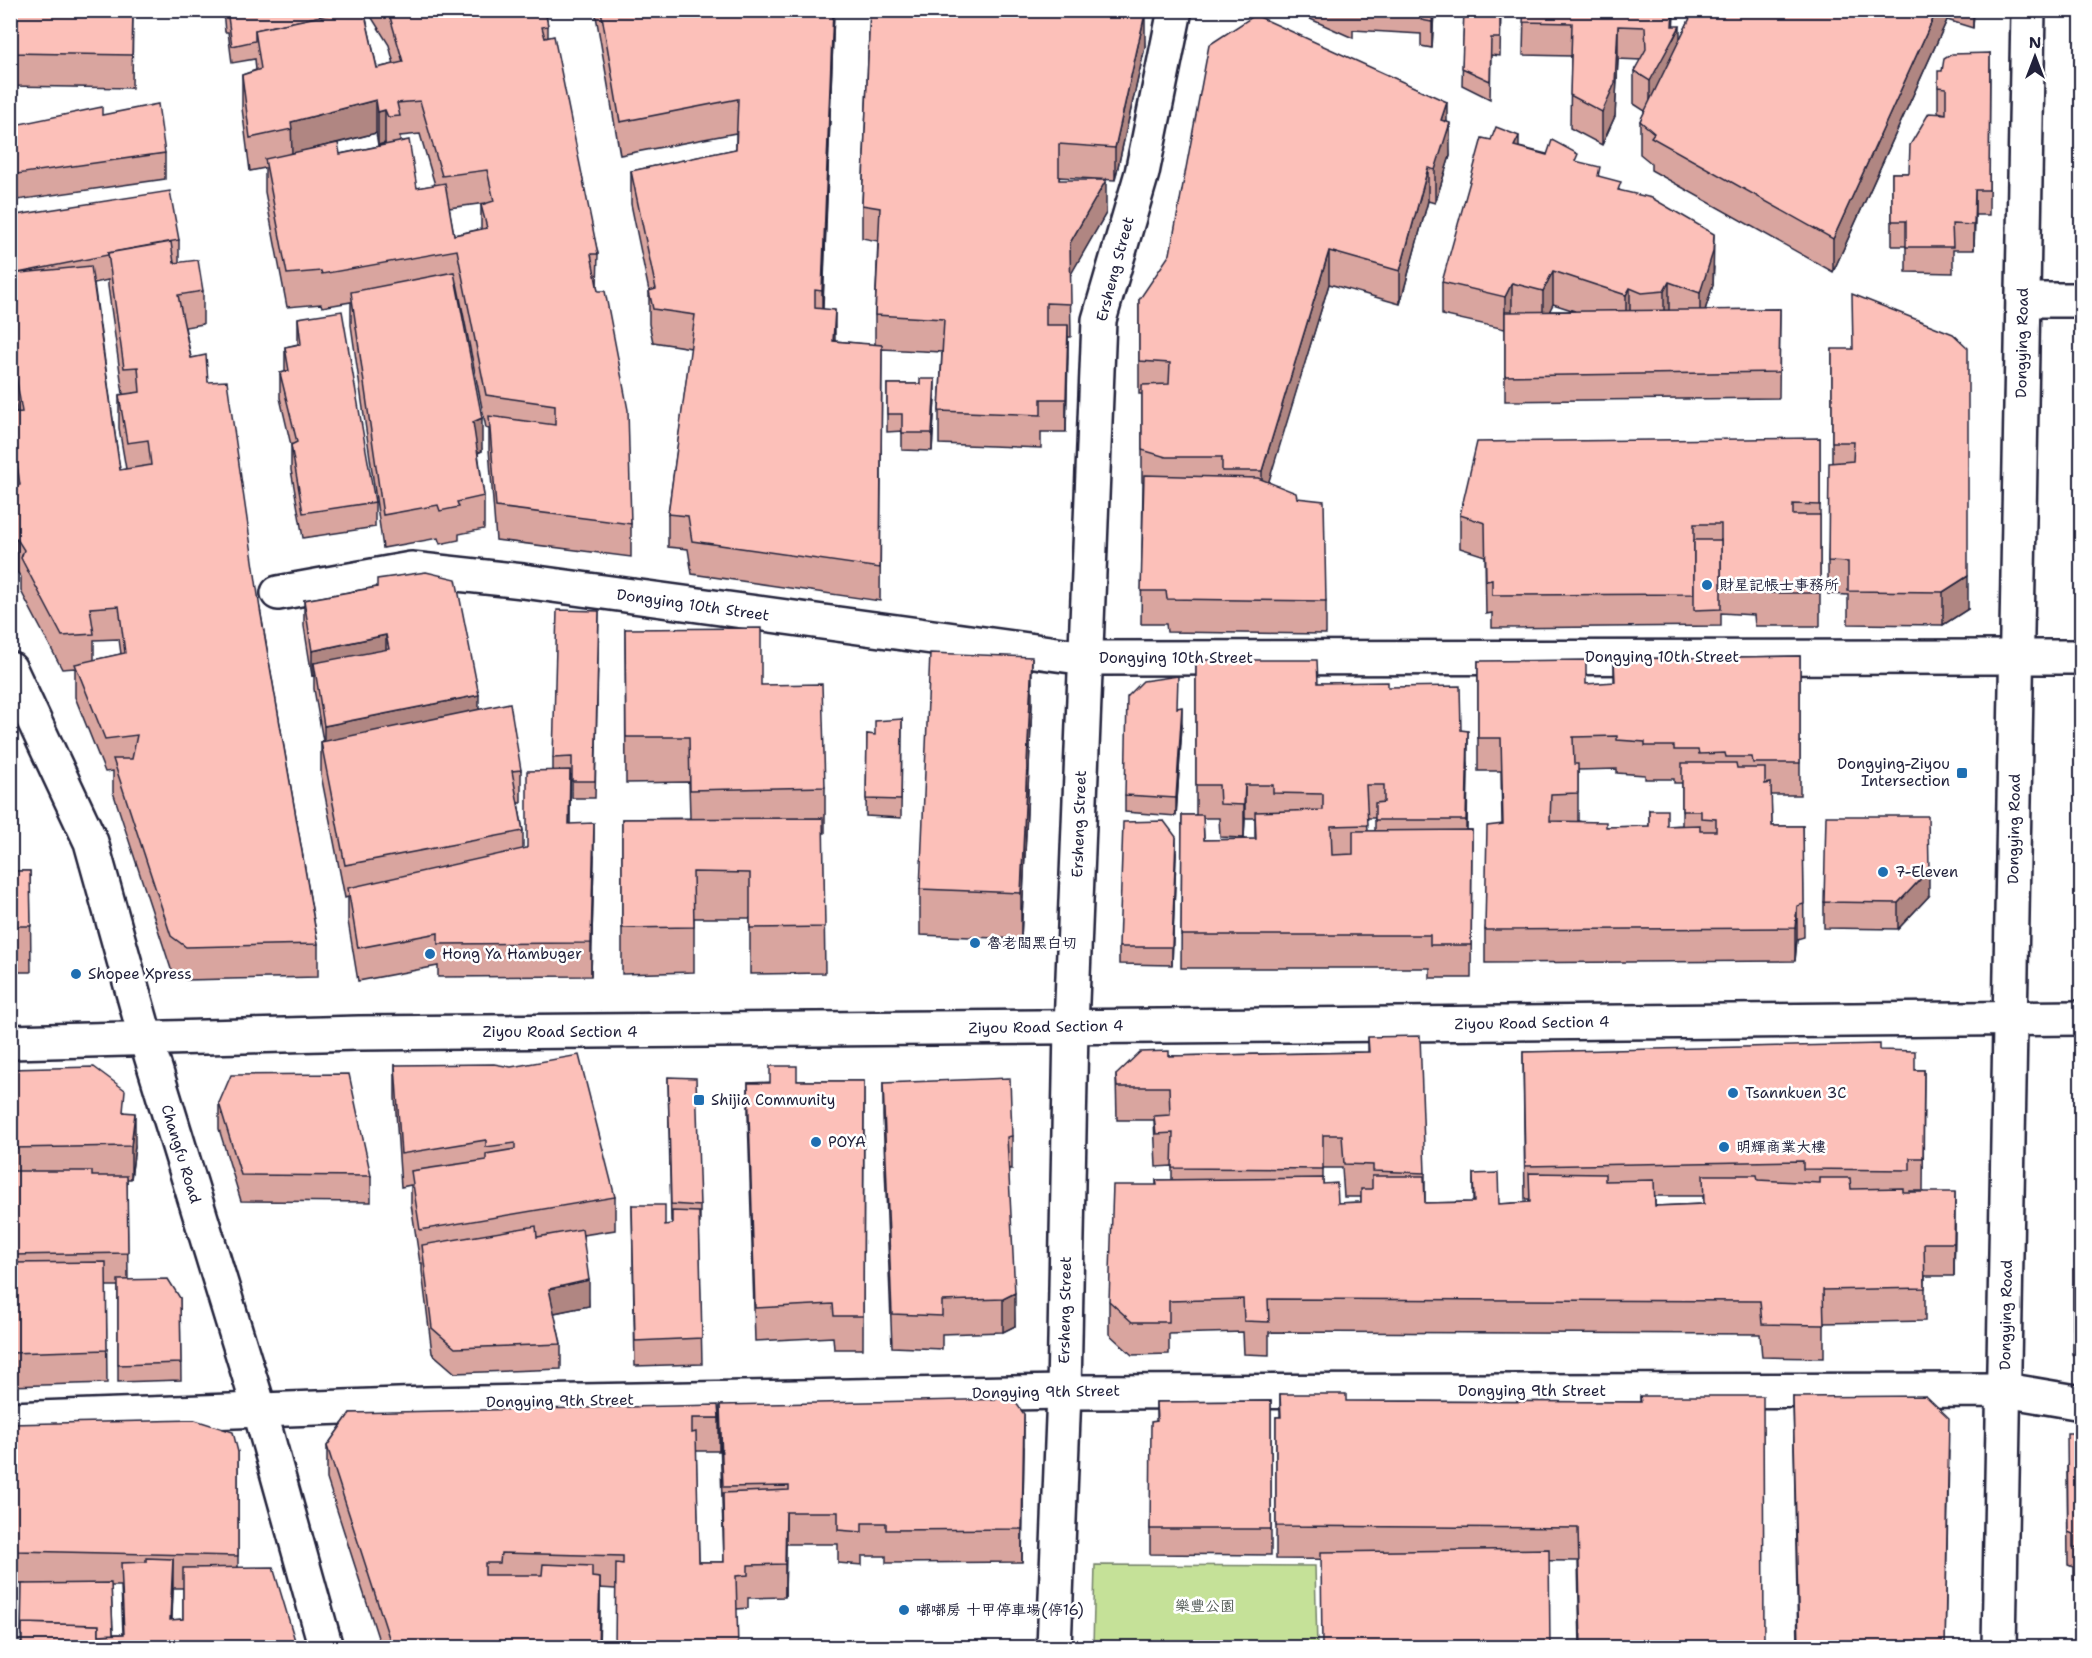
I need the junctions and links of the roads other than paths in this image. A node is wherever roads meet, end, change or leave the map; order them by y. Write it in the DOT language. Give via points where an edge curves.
graph roads {
  1 [pos="1175,10"];
  2 [pos="2028,10"];
  3 [pos="2023,300"];
  4 [pos="2082,300"];
  5 [pos="278,593"];
  6 [pos="2082,657"];
  7 [pos="1086,658"];
  8 [pos="2017,658"];
  9 [pos="10,669"];
  10 [pos="2010,1018"];
  11 [pos="2082,1018"];
  12 [pos="1071,1027"];
  13 [pos="146,1040"];
  14 [pos="10,1042"];
  15 [pos="2005,1390"];
  16 [pos="1064,1392"];
  17 [pos="2082,1403"];
  18 [pos="260,1411"];
  19 [pos="10,1419"];
  20 [pos="326,1647"];
  21 [pos="1054,1647"];
  22 [pos="1999,1647"];
  1 -- 7 [label="street, Ersheng Street" via="1142,173 1099,320"];
  2 -- 3 [label="street, Dongying Road"];
  3 -- 4 [label="street"];
  3 -- 8 [label="street, Dongying Road"];
  5 -- 7 [label="street, Dongying 10th Street" via="411,569"];
  6 -- 8 [label="street, Dongying 10th Street"];
  7 -- 8 [label="street, Dongying 10th Street"];
  7 -- 12 [label="street, Ersheng Street"];
  8 -- 10 [label="street, Dongying Road"];
  9 -- 13 [label="street, Changfu Road" via="91,842"];
  10 -- 11 [label="street, Ziyou Road Section 4"];
  10 -- 12 [label="street, Ziyou Road Section 4"];
  10 -- 15 [label="street, Dongying Road"];
  12 -- 13 [label="street, Ziyou Road Section 4" via="359,1033"];
  12 -- 16 [label="street, Ersheng Street"];
  13 -- 14 [label="street, Ziyou Road Section 4"];
  13 -- 18 [label="street, Changfu Road"];
  15 -- 16 [label="street, Dongying 9th Street"];
  15 -- 17 [label="street, Dongying 9th Street"];
  15 -- 22 [label="street, Dongying Road"];
  16 -- 18 [label="street, Dongying 9th Street" via="426,1404"];
  16 -- 21 [label="street, Ersheng Street"];
  18 -- 19 [label="street, Dongying 9th Street"];
  18 -- 20 [label="street, Changfu Road"];
}
